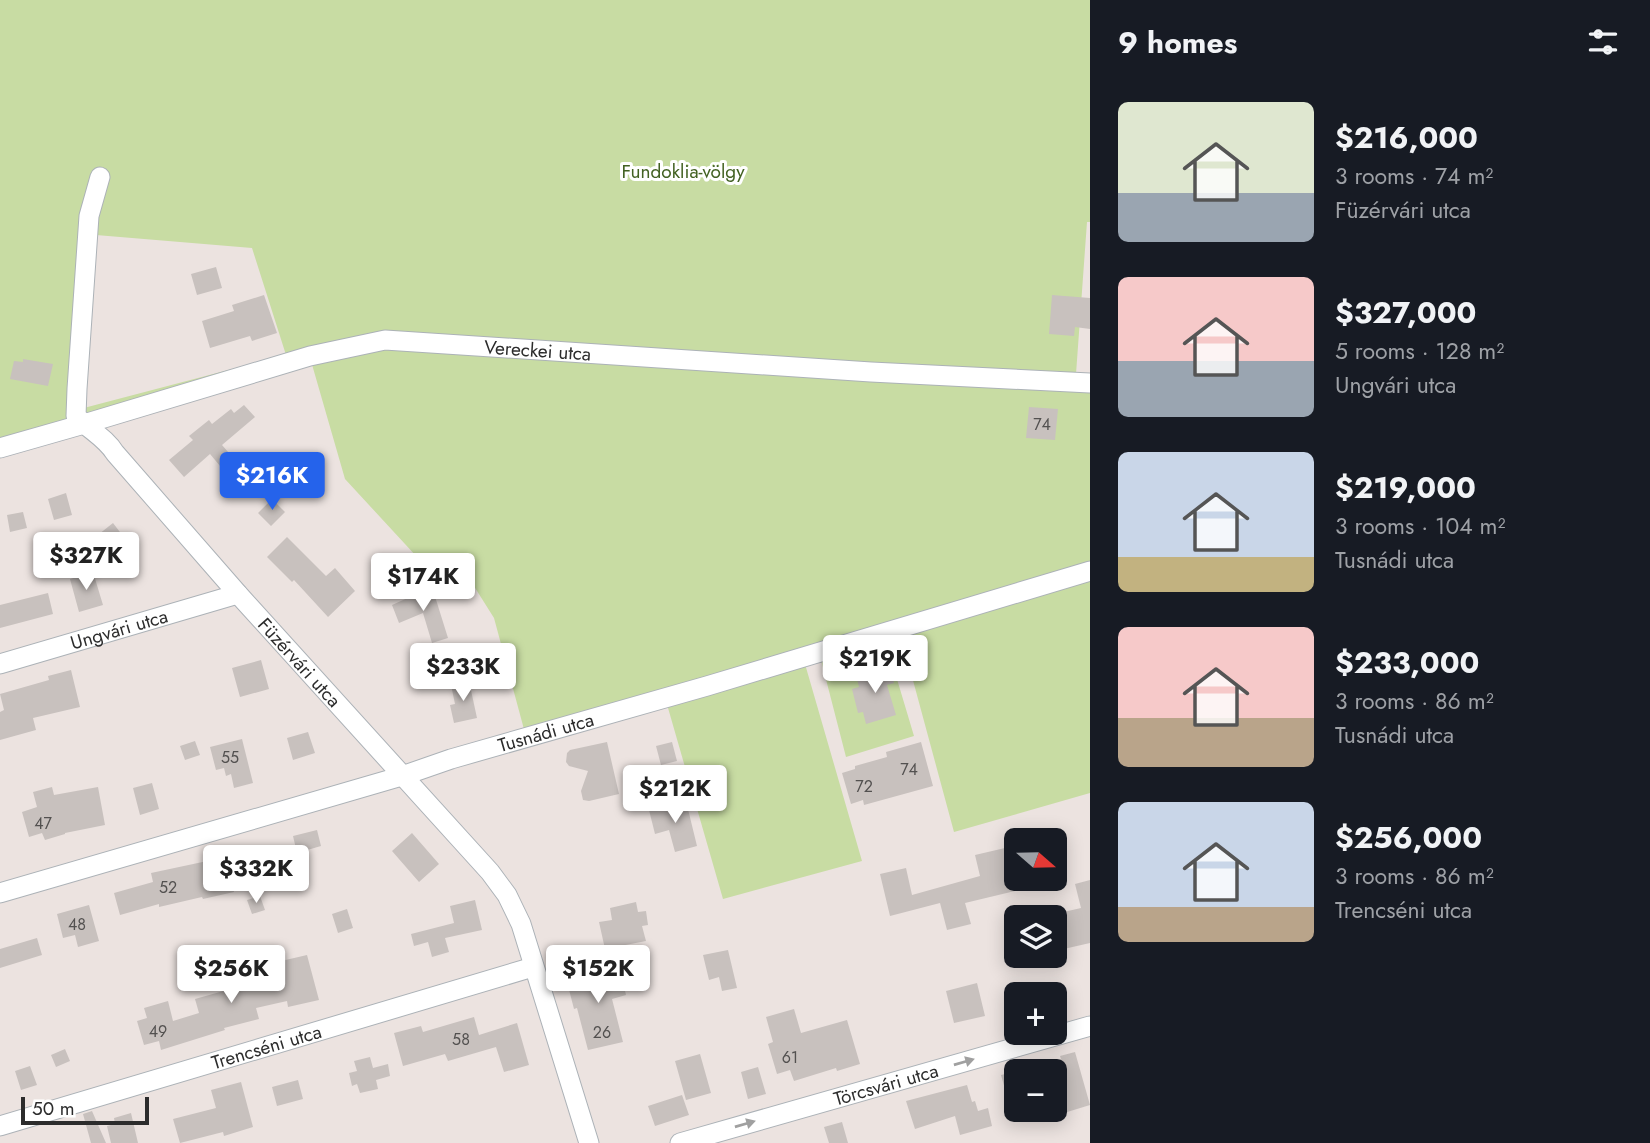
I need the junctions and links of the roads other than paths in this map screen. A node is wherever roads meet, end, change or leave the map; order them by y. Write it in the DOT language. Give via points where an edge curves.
graph roads {
  1 [pos="100,177"];
  2 [pos="1090,383"];
  3 [pos="84,424"];
  4 [pos="0,447"];
  5 [pos="1090,571"];
  6 [pos="238,594"];
  7 [pos="0,664"];
  8 [pos="402,776"];
  9 [pos="0,892"];
  10 [pos="533,967"];
  11 [pos="1090,1026"];
  12 [pos="0,1126"];
  13 [pos="589,1143"];
  14 [pos="680,1143"];
  1 -- 3 [label="street" via="89,216 78,362 76,416"];
  2 -- 3 [label="street, Vereckei utca" via="384,340 310,356"];
  3 -- 4 [label="street, Vereckei utca"];
  3 -- 6 [label="street, Füzérvári utca" via="109,443"];
  5 -- 8 [label="street, Tusnádi utca"];
  6 -- 7 [label="street, Ungvári utca"];
  6 -- 8 [label="street, Füzérvári utca"];
  8 -- 9 [label="street, Tusnádi utca"];
  8 -- 10 [label="street, Füzérvári utca" via="507,895"];
  10 -- 12 [label="street, Trencséni utca"];
  10 -- 13 [label="street, Füzérvári utca"];
  14 -- 11 [label="street, Törcsvári utca, one-way"];
}
